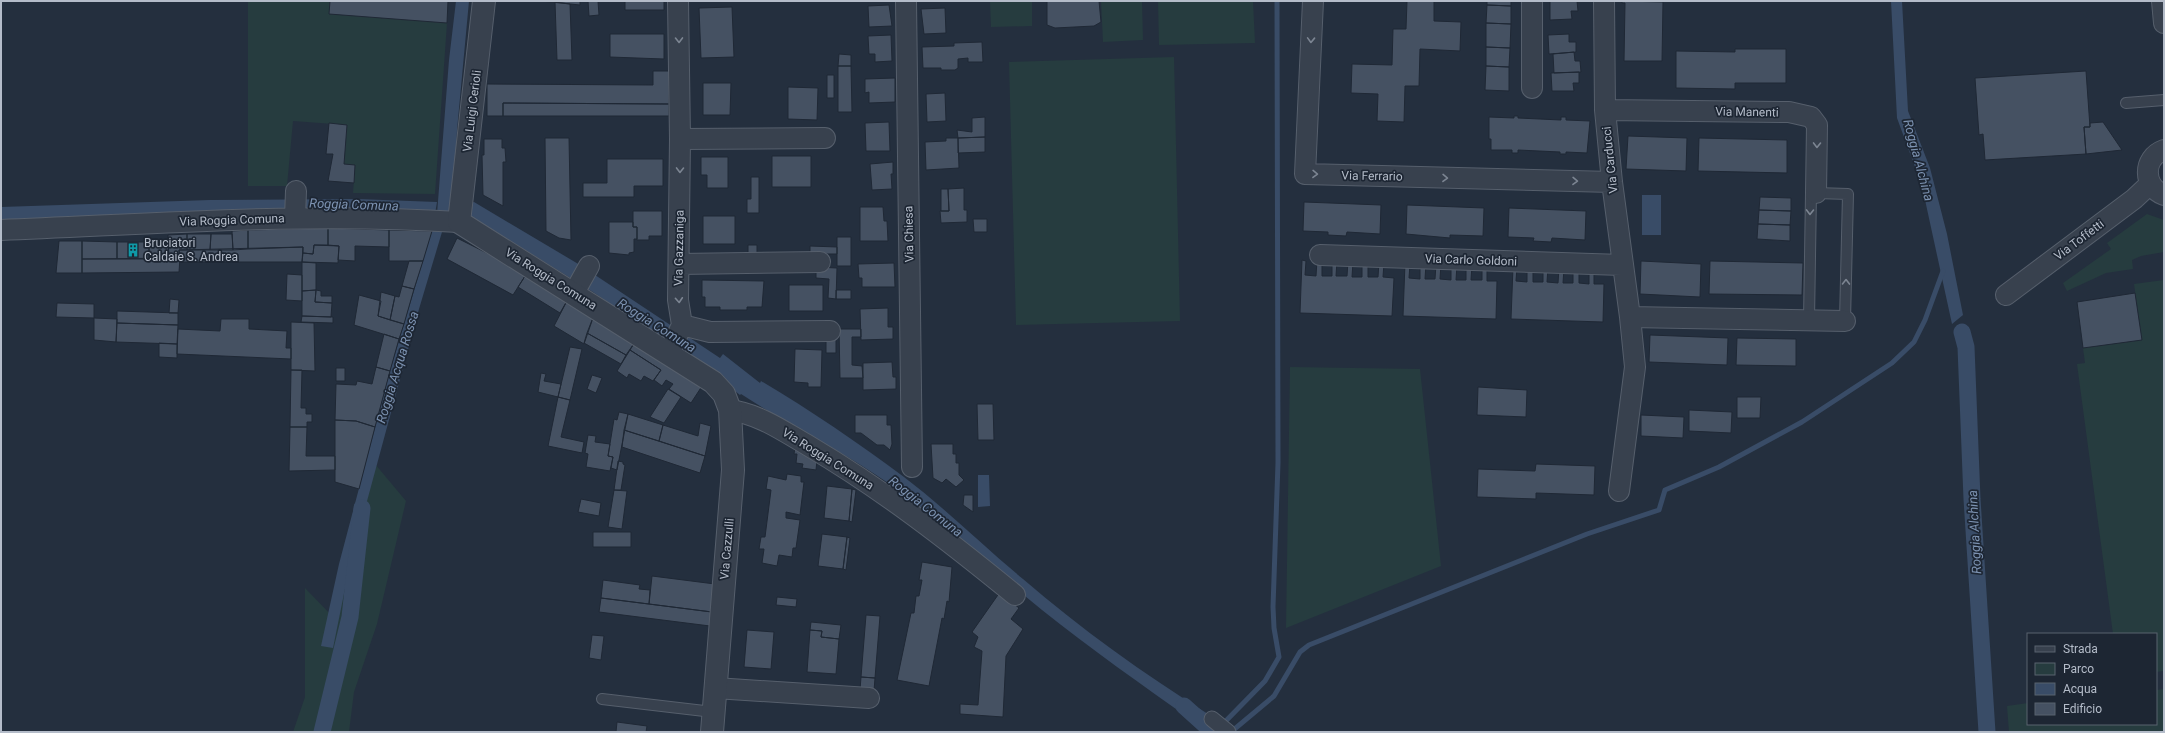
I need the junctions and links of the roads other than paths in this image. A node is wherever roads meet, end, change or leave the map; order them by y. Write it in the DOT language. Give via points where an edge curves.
graph roads {
  1 [pos="484,1"];
  2 [pos="678,1"];
  3 [pos="906,1"];
  4 [pos="1313,1"];
  5 [pos="1532,1"];
  6 [pos="1604,1"];
  7 [pos="2162,1"];
  8 [pos="2164,23"];
  9 [pos="1532,88"];
  10 [pos="2164,100"];
  11 [pos="2126,103"];
  12 [pos="1605,110"];
  13 [pos="825,138"];
  14 [pos="680,139"];
  15 [pos="2164,150"];
  16 [pos="1612,182"];
  17 [pos="2157,190"];
  18 [pos="296,191"];
  19 [pos="1816,193"];
  20 [pos="295,218"];
  21 [pos="448,221"];
  22 [pos="1,230"];
  23 [pos="1320,255"];
  24 [pos="820,262"];
  25 [pos="679,264"];
  26 [pos="1622,264"];
  27 [pos="589,266"];
  28 [pos="574,293"];
  29 [pos="2006,295"];
  30 [pos="1630,317"];
  31 [pos="1809,320"];
  32 [pos="1845,321"];
  33 [pos="682,326"];
  34 [pos="830,331"];
  35 [pos="669,353"];
  36 [pos="730,410"];
  37 [pos="912,467"];
  38 [pos="1619,491"];
  39 [pos="1015,595"];
  40 [pos="715,688"];
  41 [pos="870,698"];
  42 [pos="602,699"];
  43 [pos="1212,719"];
  44 [pos="712,722"];
  45 [pos="1228,732"];
  1 -- 21 [label="street, Via Luigi Cerioli" via="462,196"];
  2 -- 14 [label="street, Via Gazzaniga, one-way"];
  3 -- 37 [label="street, Via Chiesa"];
  4 -- 16 [label="street, Via Ferrario, one-way" via="1306,174"];
  5 -- 9 [label="street"];
  6 -- 12 [label="street, Via Carducci"];
  7 -- 8 [label="street"];
  10 -- 11 [label="lane"];
  12 -- 16 [label="street, Via Carducci"];
  12 -- 19 [label="street, Via Manenti, one-way" via="1802,114 1811,117 1817,125"];
  13 -- 14 [label="street"];
  14 -- 25 [label="street, Via Gazzaniga, one-way"];
  15 -- 17 [label="street, Via Toffetti" via="2154,156 2148,170"];
  16 -- 26 [label="street, Via Carducci"];
  17 -- 29 [label="street, Via Toffetti" via="2134,199"];
  18 -- 20 [label="street"];
  19 -- 31 [label="lane, one-way" via="1811,193"];
  32 -- 19 [label="lane, one-way" via="1848,194"];
  20 -- 21 [label="street, Via Roggia Comuna" via="364,217"];
  20 -- 22 [label="street, Via Roggia Comuna"];
  21 -- 28 [label="street, Via Roggia Comuna"];
  23 -- 26 [label="street, Via Carlo Goldoni"];
  24 -- 25 [label="street"];
  25 -- 33 [label="street, Via Gazzaniga, one-way" via="678,300"];
  26 -- 30 [label="street, Via Carducci"];
  27 -- 28 [label="street"];
  28 -- 35 [label="street, Via Roggia Comuna"];
  30 -- 31 [label="street"];
  30 -- 38 [label="street, Via Carducci" via="1635,367"];
  31 -- 32 [label="street"];
  33 -- 34 [label="street" via="710,332"];
  33 -- 35 [label="street"];
  35 -- 36 [label="street, Via Roggia Comuna" via="714,382 724,394"];
  36 -- 39 [label="street, Via Roggia Comuna" via="746,412 761,418 856,475 930,526"];
  36 -- 40 [label="street, Via Cazzulli" via="733,470"];
  40 -- 41 [label="street"];
  40 -- 44 [label="street, Via Cazzulli"];
  42 -- 44 [label="lane"];
  43 -- 45 [label="street"];
}
